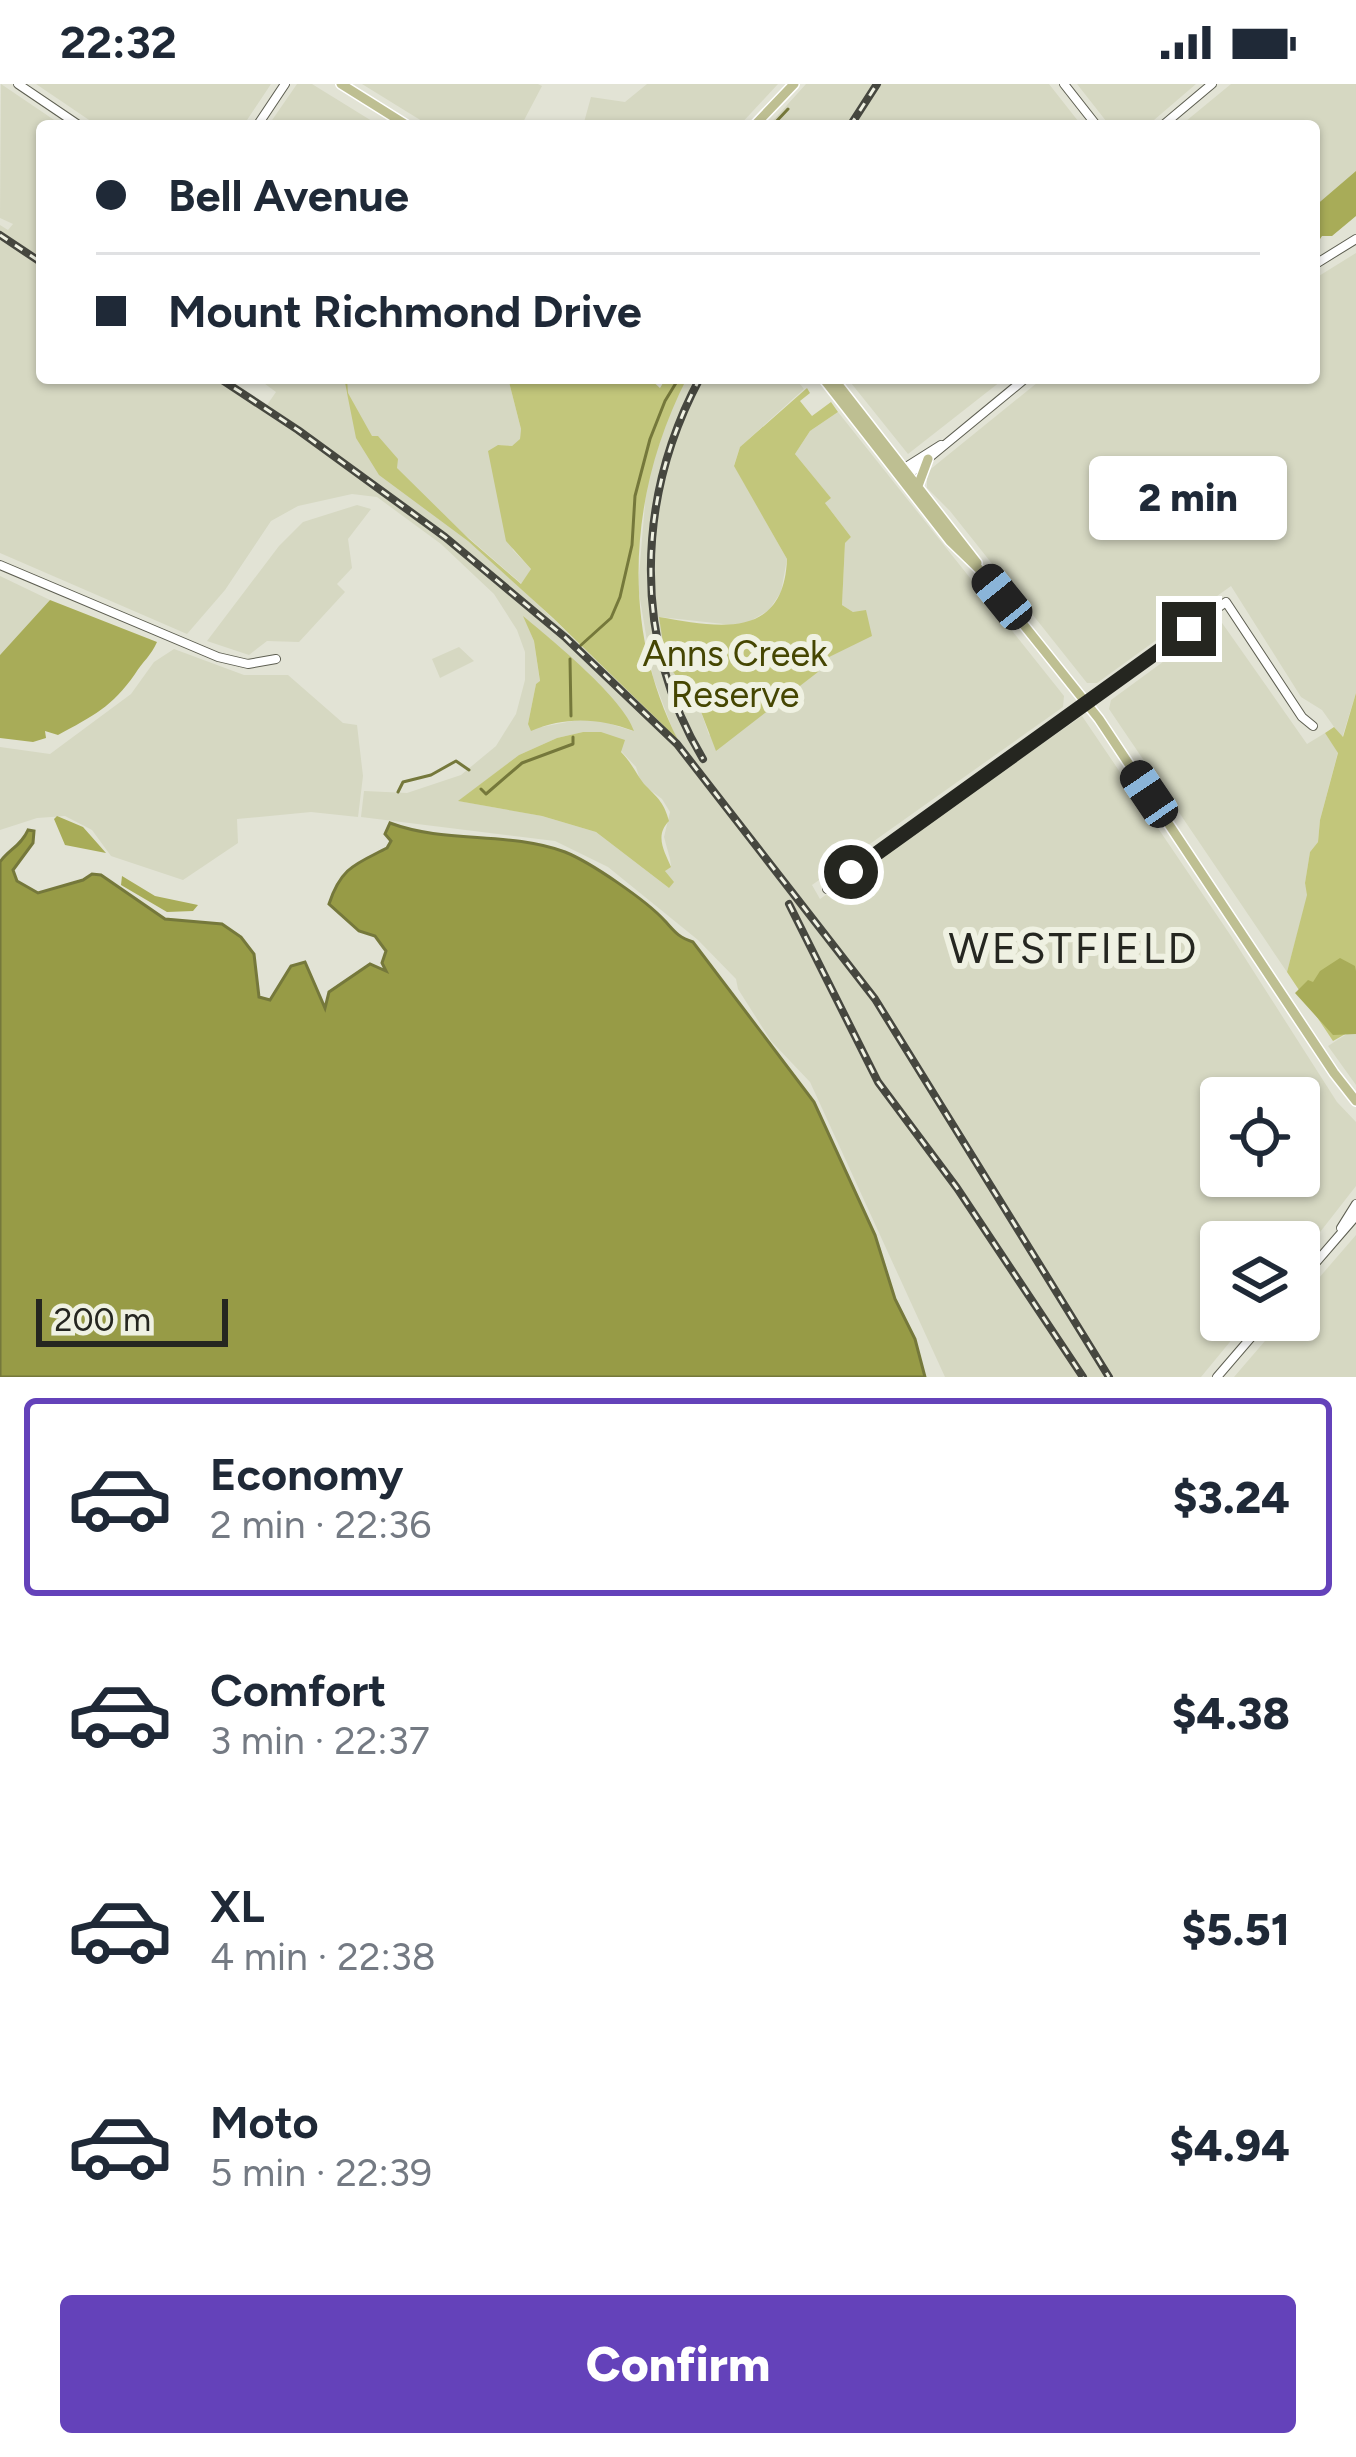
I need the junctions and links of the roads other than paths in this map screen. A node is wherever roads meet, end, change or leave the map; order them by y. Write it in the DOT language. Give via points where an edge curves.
graph roads {
  1 [pos="18,84"];
  2 [pos="285,84"];
  3 [pos="341,84"];
  4 [pos="794,84"];
  5 [pos="1064,84"];
  6 [pos="1212,84"];
  7 [pos="71,120"];
  8 [pos="261,120"];
  9 [pos="398,120"];
  10 [pos="760,120"];
  11 [pos="1092,120"];
  12 [pos="1169,120"];
  13 [pos="1356,239"];
  14 [pos="1320,261"];
  15 [pos="828,384"];
  16 [pos="837,384"];
  17 [pos="1019,384"];
  18 [pos="943,445"];
  19 [pos="928,459"];
  20 [pos="903,474"];
  21 [pos="918,486"];
  22 [pos="0,565"];
  23 [pos="980,569"];
  24 [pos="276,659"];
  25 [pos="1086,704"];
  26 [pos="1313,726"];
  27 [pos="827,889"];
  28 [pos="1356,1101"];
  29 [pos="1356,1204"];
  30 [pos="1356,1216"];
  31 [pos="1335,1240"];
  32 [pos="1320,1258"];
  33 [pos="1248,1341"];
  34 [pos="1217,1377"];
  1 -- 7 [label="street"];
  2 -- 8 [label="street"];
  3 -- 9 [label="main road"];
  4 -- 10 [label="main road"];
  5 -- 11 [label="street"];
  6 -- 12 [label="street"];
  13 -- 14 [label="street"];
  15 -- 20 [label="main road"];
  16 -- 20 [label="main road"];
  17 -- 18 [label="street"];
  18 -- 19 [label="street"];
  18 -- 20 [label="street"];
  19 -- 20 [label="street"];
  19 -- 21 [label="main road"];
  20 -- 21 [label="main road"];
  20 -- 23 [label="main road"];
  21 -- 23 [label="main road"];
  22 -- 24 [label="street" via="218,657"];
  23 -- 25 [label="main road"];
  25 -- 26 [label="street" via="1226,602"];
  25 -- 27 [label="street"];
  25 -- 28 [label="main road"];
  29 -- 31 [label="street"];
  30 -- 31 [label="street"];
  31 -- 32 [label="street"];
  33 -- 34 [label="street"];
}
